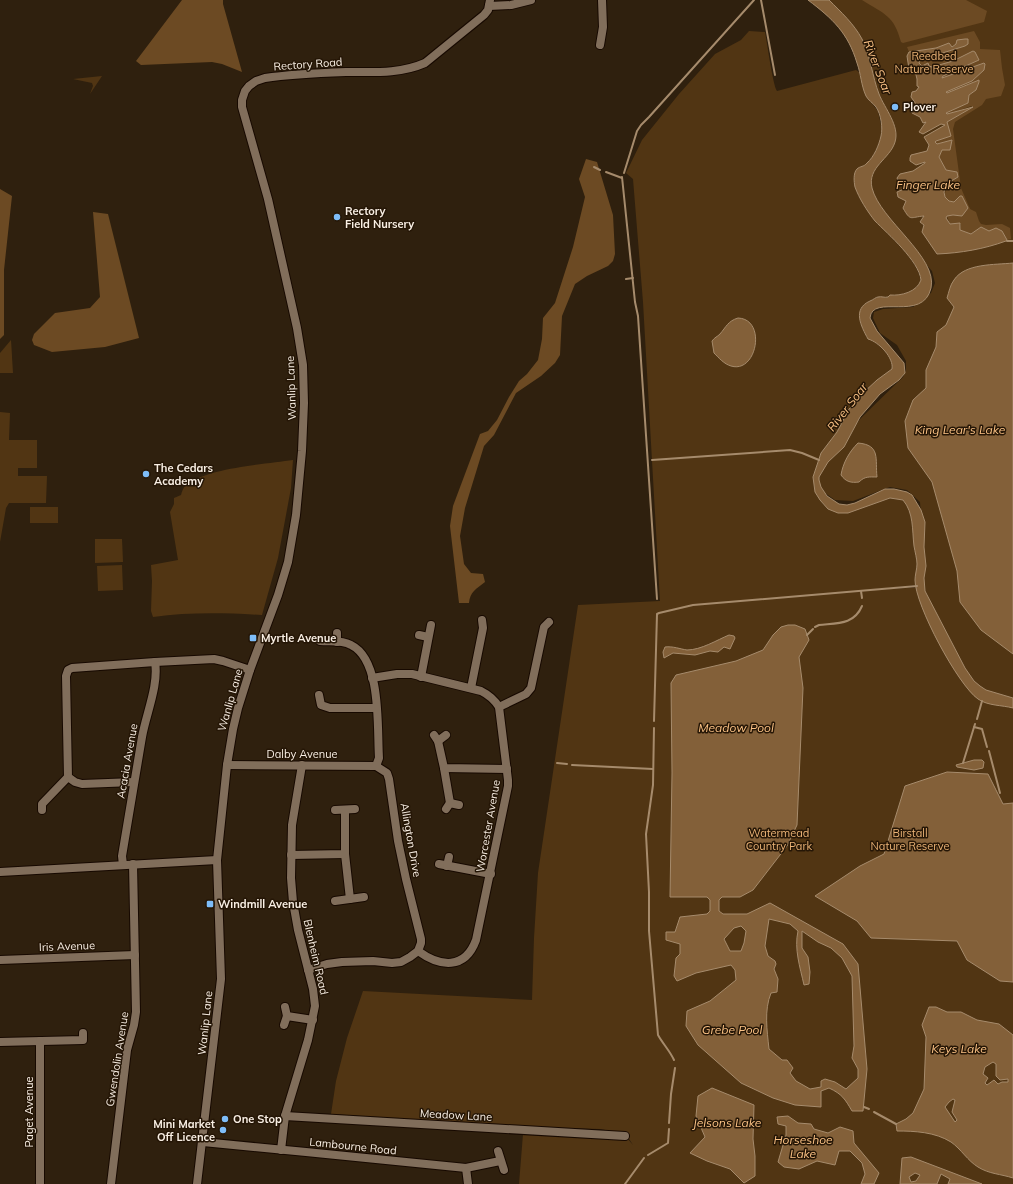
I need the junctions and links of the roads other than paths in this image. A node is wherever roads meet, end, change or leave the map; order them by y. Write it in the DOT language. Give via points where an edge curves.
graph roads {
  1 [pos="531,0"];
  2 [pos="602,0"];
  3 [pos="489,3"];
  4 [pos="600,45"];
  5 [pos="275,229"];
  6 [pos="543,624"];
  7 [pos="431,625"];
  8 [pos="485,626"];
  9 [pos="337,633"];
  10 [pos="419,635"];
  11 [pos="428,637"];
  12 [pos="320,641"];
  13 [pos="337,642"];
  14 [pos="155,662"];
  15 [pos="250,670"];
  16 [pos="420,677"];
  17 [pos="372,678"];
  18 [pos="470,688"];
  19 [pos="319,695"];
  20 [pos="499,707"];
  21 [pos="376,708"];
  22 [pos="446,735"];
  23 [pos="227,764"];
  24 [pos="302,765"];
  25 [pos="376,766"];
  26 [pos="444,768"];
  27 [pos="507,769"];
  28 [pos="68,777"];
  29 [pos="134,782"];
  30 [pos="42,805"];
  31 [pos="459,805"];
  32 [pos="355,809"];
  33 [pos="335,810"];
  34 [pos="345,810"];
  35 [pos="345,854"];
  36 [pos="291,855"];
  37 [pos="449,857"];
  38 [pos="216,860"];
  39 [pos="133,864"];
  40 [pos="123,865"];
  41 [pos="0,872"];
  42 [pos="491,874"];
  43 [pos="364,897"];
  44 [pos="350,899"];
  45 [pos="335,901"];
  46 [pos="418,951"];
  47 [pos="135,955"];
  48 [pos="0,960"];
  49 [pos="308,970"];
  50 [pos="313,1020"];
  51 [pos="284,1025"];
  52 [pos="83,1033"];
  53 [pos="40,1041"];
  54 [pos="0,1042"];
  55 [pos="285,1116"];
  56 [pos="625,1136"];
  57 [pos="203,1142"];
  58 [pos="281,1150"];
  59 [pos="498,1151"];
  60 [pos="500,1161"];
  61 [pos="466,1168"];
  62 [pos="504,1170"];
  63 [pos="40,1184"];
  64 [pos="111,1184"];
  65 [pos="197,1184"];
  66 [pos="468,1184"];
  1 -- 3 [label="street" via="511,5"];
  2 -- 4 [label="street" via="603,27"];
  3 -- 5 [label="street, Rectory Road" via="484,15 460,36 425,63 414,68 400,71 276,76 256,81 249,86 242,100 242,107"];
  5 -- 15 [label="street, Wanlip Lane" via="297,328 302,365 302,451 296,515 288,562"];
  6 -- 20 [label="street" via="531,688 526,694"];
  7 -- 11 [label="street"];
  8 -- 18 [label="street"];
  9 -- 13 [label="street"];
  10 -- 11 [label="street"];
  11 -- 16 [label="street"];
  12 -- 13 [label="street"];
  13 -- 17 [label="street" via="359,650"];
  14 -- 15 [label="street" via="214,659"];
  14 -- 28 [label="street" via="68,670"];
  14 -- 29 [label="street, Acacia Avenue" via="155,682"];
  15 -- 23 [label="street, Wanlip Lane" via="234,722"];
  16 -- 17 [label="street" via="397,674"];
  16 -- 18 [label="street"];
  17 -- 21 [label="street"];
  18 -- 20 [label="street" via="489,694"];
  19 -- 21 [label="street" via="319,708"];
  20 -- 27 [label="street, Worcester Avenue"];
  21 -- 25 [label="street"];
  22 -- 26 [label="street" via="436,738"];
  23 -- 24 [label="street, Dalby Avenue"];
  23 -- 38 [label="street, Wanlip Lane"];
  24 -- 25 [label="street, Dalby Avenue"];
  24 -- 36 [label="street, Blenheim Road" via="292,825"];
  25 -- 46 [label="street, Allington Drive" via="387,773 389,779 398,840 422,940"];
  26 -- 27 [label="street"];
  26 -- 31 [label="street" via="448,806"];
  27 -- 42 [label="street, Worcester Avenue" via="507,792"];
  28 -- 29 [label="street" via="82,784"];
  28 -- 30 [label="street"];
  29 -- 40 [label="street, Acacia Avenue" via="122,856"];
  32 -- 34 [label="street"];
  33 -- 34 [label="street"];
  34 -- 35 [label="street"];
  35 -- 36 [label="street"];
  35 -- 44 [label="street"];
  36 -- 49 [label="street, Blenheim Road" via="293,902"];
  37 -- 42 [label="street" via="443,865"];
  38 -- 39 [label="street"];
  38 -- 57 [label="street, Wanlip Lane" via="221,979"];
  39 -- 40 [label="street"];
  39 -- 47 [label="street, Gwendolin Avenue"];
  40 -- 41 [label="street"];
  42 -- 46 [label="street, Worcester Avenue" via="476,940 469,953 464,958 439,963"];
  43 -- 44 [label="street"];
  44 -- 45 [label="street"];
  46 -- 49 [label="street" via="401,962 355,961 327,964"];
  47 -- 48 [label="street, Iris Avenue"];
  47 -- 64 [label="street, Gwendolin Avenue" via="136,1012 128,1050"];
  49 -- 50 [label="street, Blenheim Road" via="315,1006"];
  50 -- 51 [label="street" via="286,1011"];
  50 -- 55 [label="street, Blenheim Road"];
  52 -- 53 [label="street" via="83,1040"];
  53 -- 54 [label="street"];
  53 -- 63 [label="street, Paget Avenue"];
  55 -- 56 [label="street, Meadow Lane"];
  55 -- 58 [label="street, Blenheim Road"];
  57 -- 58 [label="street, Lambourne Road"];
  57 -- 65 [label="street, Wanlip Lane"];
  58 -- 61 [label="street, Lambourne Road"];
  59 -- 60 [label="street"];
  60 -- 61 [label="street, Lambourne Road"];
  60 -- 62 [label="street"];
  61 -- 66 [label="street"];
}
